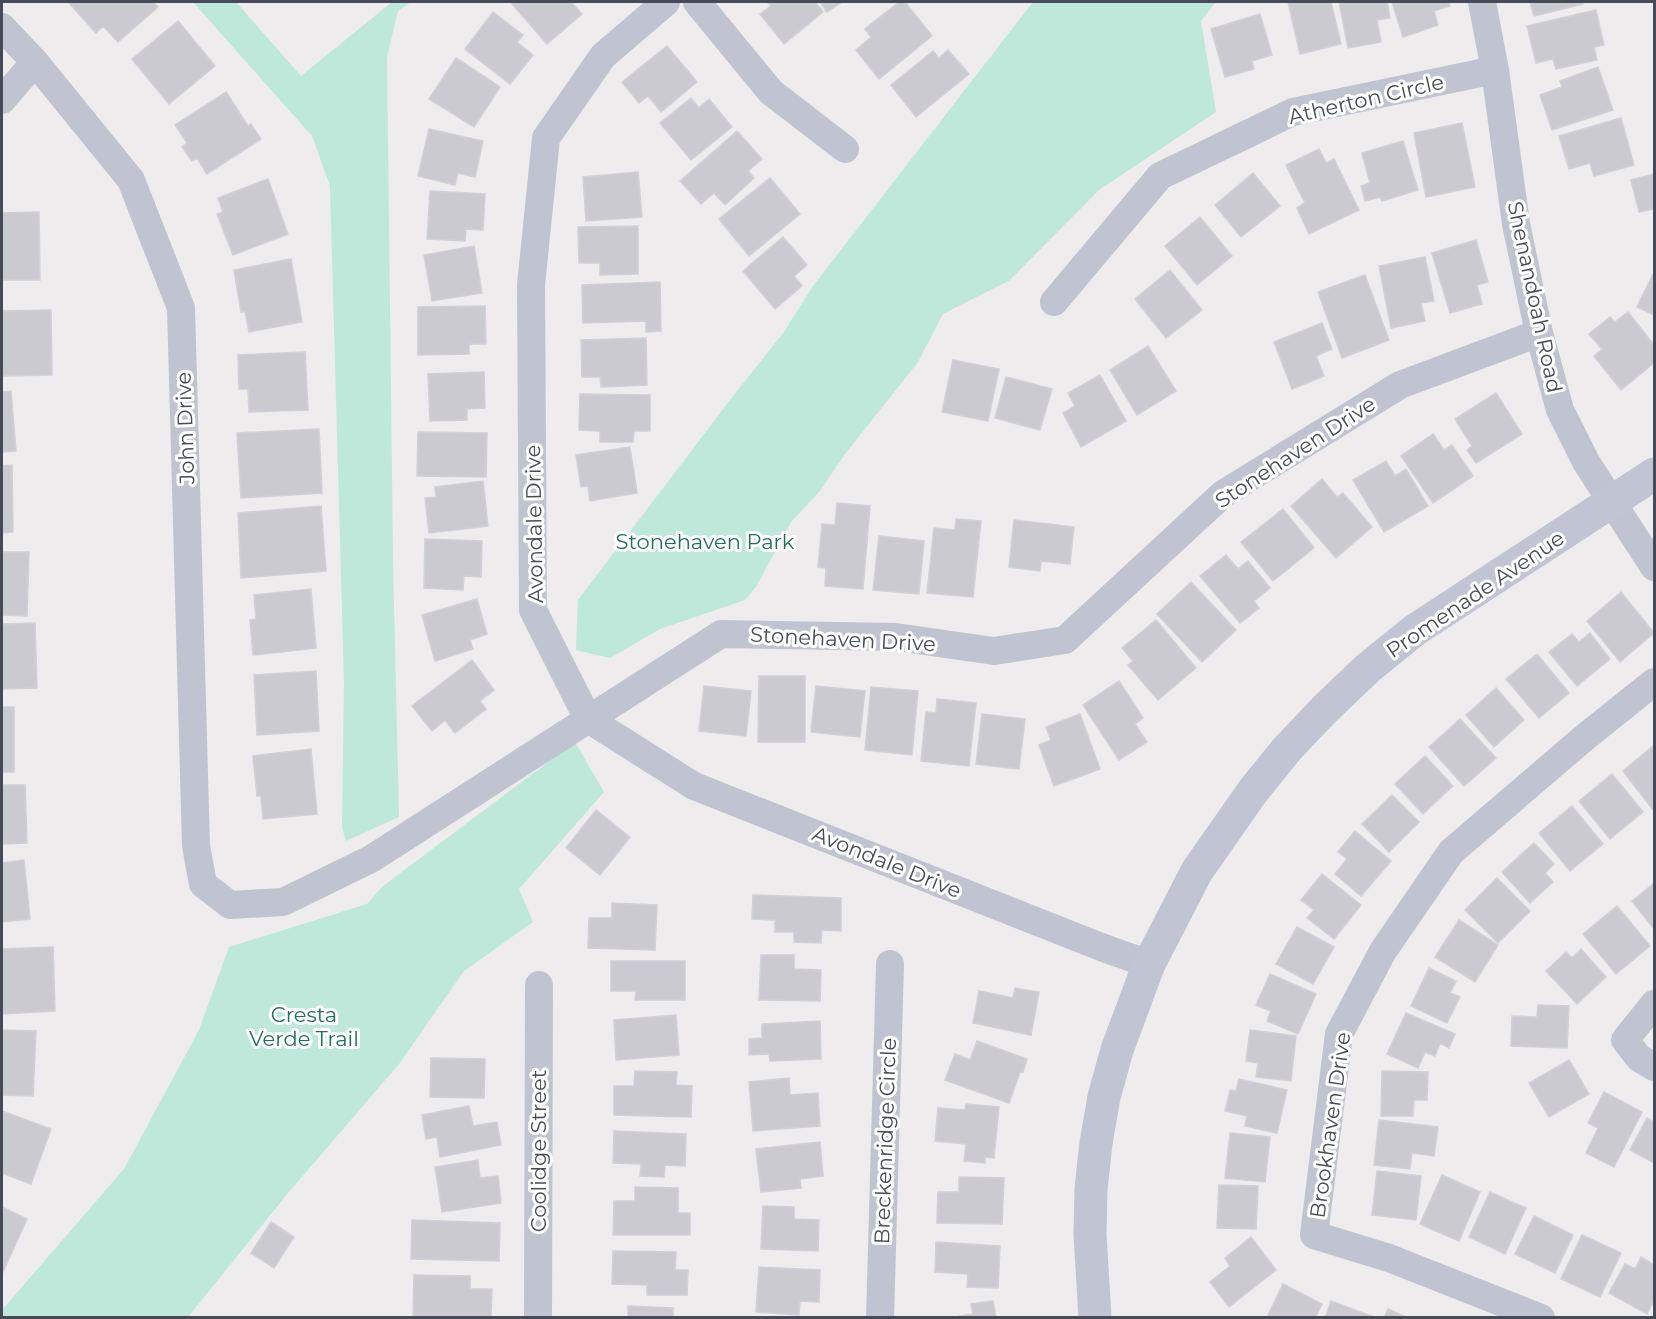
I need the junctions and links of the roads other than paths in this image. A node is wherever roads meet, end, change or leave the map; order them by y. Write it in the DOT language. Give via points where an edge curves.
graph roads {
  1 [pos="666,2"];
  2 [pos="697,2"];
  3 [pos="1482,2"];
  4 [pos="2,27"];
  5 [pos="35,62"];
  6 [pos="1495,70"];
  7 [pos="2,100"];
  8 [pos="845,149"];
  9 [pos="1054,302"];
  10 [pos="1539,333"];
  11 [pos="1654,474"];
  12 [pos="1612,502"];
  13 [pos="1654,567"];
  14 [pos="1654,682"];
  15 [pos="588,719"];
  16 [pos="203,884"];
  17 [pos="890,964"];
  18 [pos="1149,964"];
  19 [pos="539,985"];
  20 [pos="1654,1004"];
  21 [pos="1654,1067"];
  22 [pos="538,1317"];
  23 [pos="880,1317"];
  24 [pos="1095,1317"];
  25 [pos="1541,1317"];
  1 -- 15 [label="street, Avondale Drive" via="603,56 546,138 531,285 533,610"];
  2 -- 8 [label="street" via="771,92"];
  3 -- 6 [label="street, Shenandoah Road"];
  4 -- 5 [label="street, John Drive"];
  5 -- 7 [label="street"];
  5 -- 16 [label="street, John Drive" via="131,180 181,308 196,846"];
  6 -- 9 [label="street, Atherton Circle" via="1293,112 1160,176"];
  6 -- 10 [label="street, Shenandoah Road" via="1516,224"];
  10 -- 12 [label="street, Shenandoah Road" via="1560,410"];
  10 -- 15 [label="street, Stonehaven Drive" via="1400,385 1223,494 1065,640 994,651 896,637 721,634"];
  11 -- 12 [label="main road, Promenade Avenue"];
  12 -- 13 [label="street, Shenandoah Road"];
  12 -- 18 [label="main road, Promenade Avenue" via="1415,630 1325,709 1253,791 1197,871"];
  14 -- 25 [label="street, Brookhaven Drive" via="1451,852 1383,951 1339,1034 1314,1235 1389,1258"];
  15 -- 16 [label="street, Stonehaven Drive" via="371,859 283,902 230,905"];
  15 -- 18 [label="street, Avondale Drive" via="694,786"];
  17 -- 23 [label="street, Breckenridge Circle"];
  18 -- 24 [label="main road, Promenade Avenue" via="1117,1050 1096,1143 1090,1234"];
  19 -- 22 [label="street, Coolidge Street"];
  20 -- 21 [label="street" via="1625,1040 1639,1058"];
}
